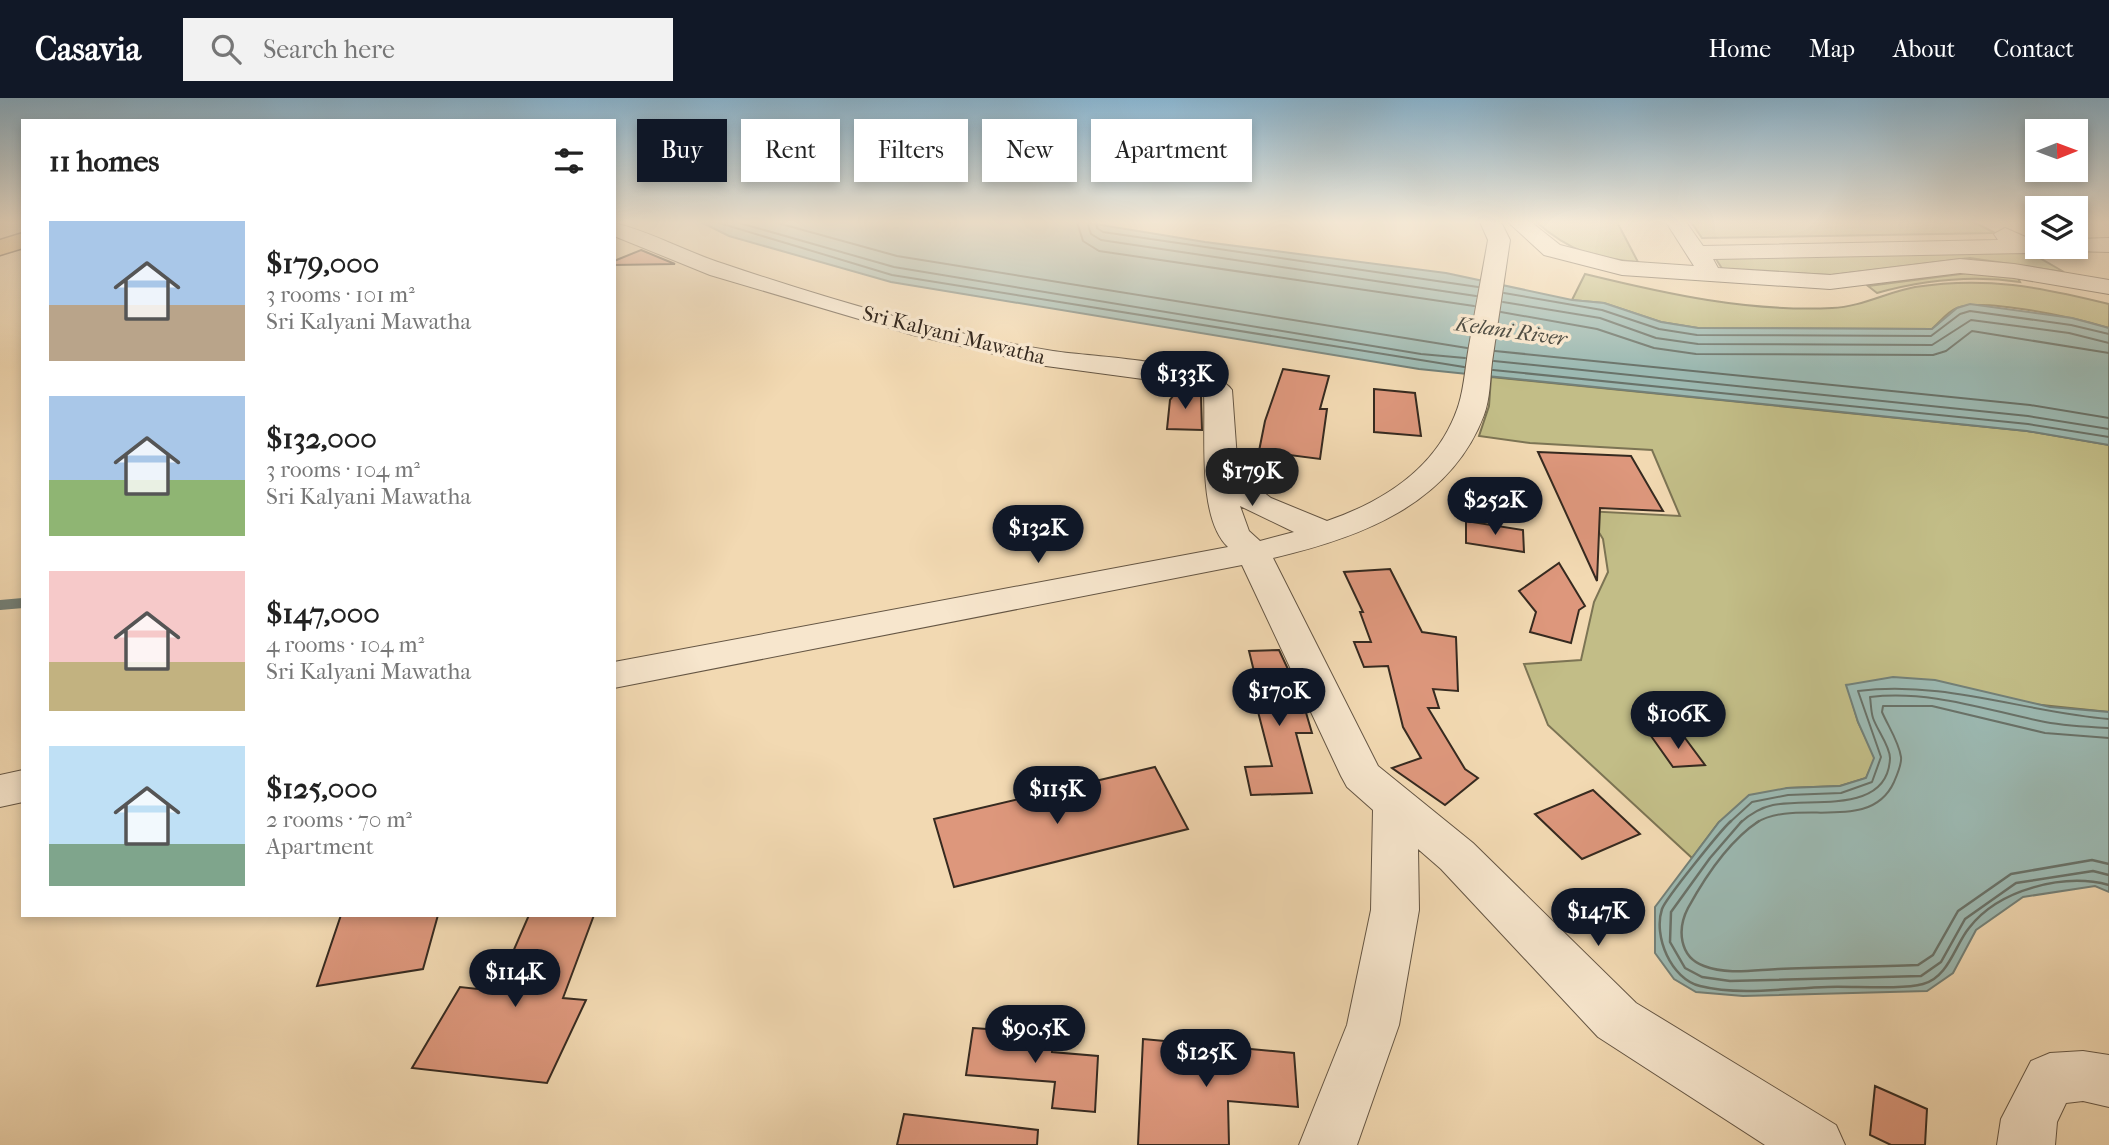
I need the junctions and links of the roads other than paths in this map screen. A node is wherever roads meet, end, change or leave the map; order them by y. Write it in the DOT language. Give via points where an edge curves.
graph roads {
  1 [pos="724,271"];
  2 [pos="1494,271"];
  3 [pos="1659,271"];
  4 [pos="1709,271"];
  5 [pos="1921,271"];
  6 [pos="2012,271"];
  7 [pos="2087,271"];
  8 [pos="1712,275"];
  9 [pos="2105,281"];
  10 [pos="1223,475"];
  11 [pos="1329,533"];
  12 [pos="1253,553"];
  13 [pos="616,675"];
  14 [pos="21,786"];
  15 [pos="0,790"];
  16 [pos="1395,806"];
  17 [pos="2109,1081"];
  18 [pos="1328,1145"];
  19 [pos="1816,1145"];
  20 [pos="2026,1145"];
  1 -- 10 [label="street, Sri Kalyani Mawatha" via="967,342 1209,384 1217,390 1219,403"];
  2 -- 11 [label="street" via="1471,412 1462,439 1433,475 1415,489"];
  3 -- 8 [label="street"];
  4 -- 8 [label="street"];
  5 -- 8 [label="street" via="1830,282"];
  6 -- 9 [label="street"];
  7 -- 9 [label="street"];
  10 -- 11 [label="street" via="1245,498 1279,517"];
  10 -- 12 [label="street, Sri Kalyani Mawatha" via="1224,507 1234,535"];
  11 -- 12 [label="street"];
  12 -- 13 [label="street"];
  12 -- 16 [label="street, Sri Kalyani Mawatha" via="1362,776"];
  14 -- 15 [label="street"];
  16 -- 18 [label="street" via="1395,910 1373,1025"];
  16 -- 19 [label="street, Sri Kalyani Mawatha" via="1457,856 1617,1020"];
  17 -- 20 [label="street" via="2083,1076 2050,1079 2029,1119"];
}
